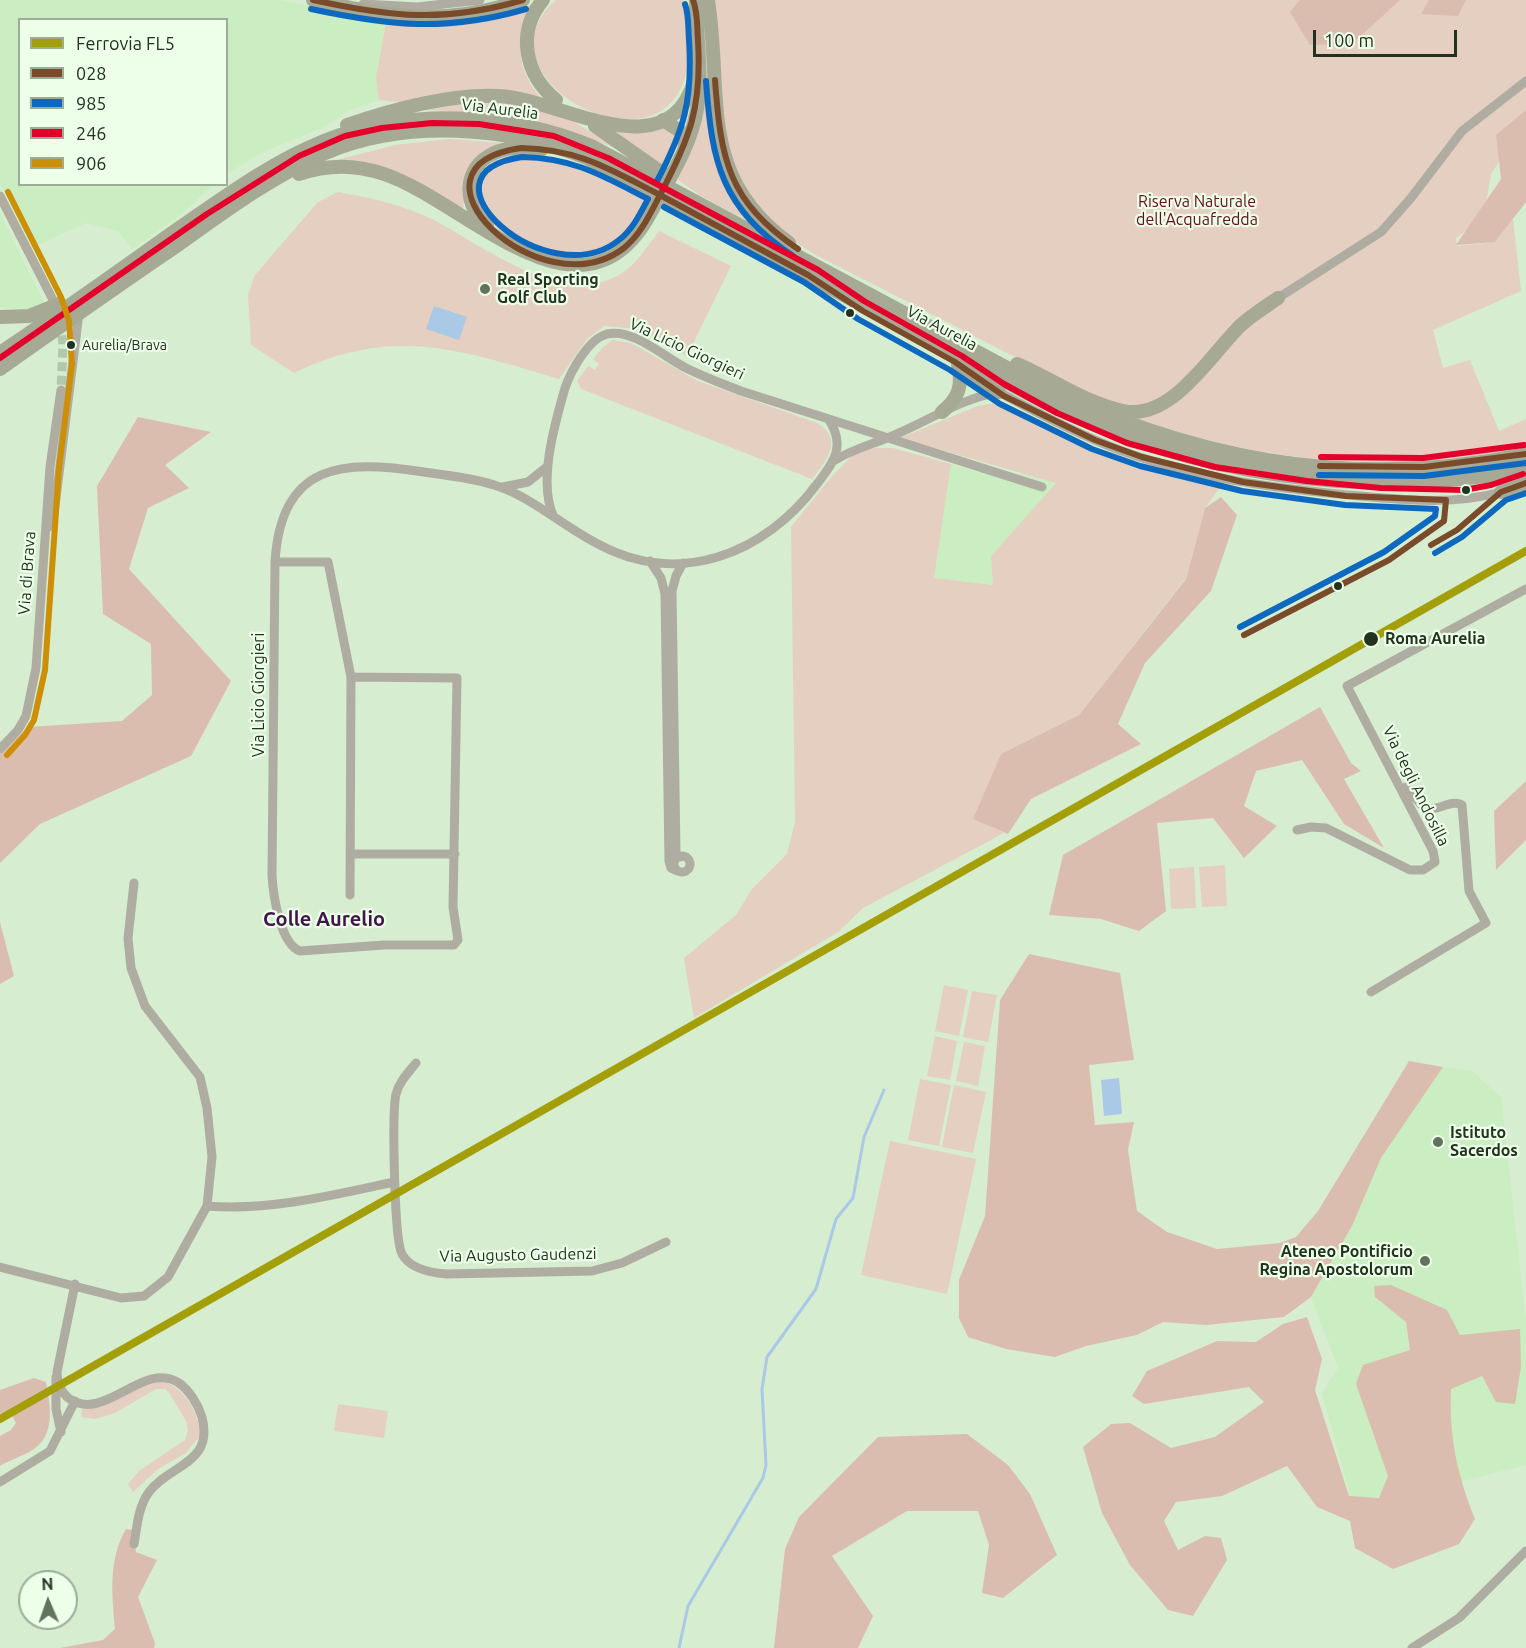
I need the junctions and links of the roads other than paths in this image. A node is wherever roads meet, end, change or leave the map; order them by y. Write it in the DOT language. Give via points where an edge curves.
graph roads {
  1 [pos="313,0"];
  2 [pos="330,0"];
  3 [pos="480,0"];
  4 [pos="524,0"];
  5 [pos="543,0"];
  6 [pos="698,2"];
  7 [pos="700,53"];
  8 [pos="1526,81"];
  9 [pos="553,103"];
  10 [pos="663,120"];
  11 [pos="597,124"];
  12 [pos="682,152"];
  13 [pos="587,158"];
  14 [pos="270,169"];
  15 [pos="256,192"];
  16 [pos="0,196"];
  17 [pos="713,210"];
  18 [pos="500,237"];
  19 [pos="138,258"];
  20 [pos="814,278"];
  21 [pos="866,292"];
  22 [pos="1278,298"];
  23 [pos="53,300"];
  24 [pos="78,313"];
  25 [pos="0,318"];
  26 [pos="970,348"];
  27 [pos="0,353"];
  28 [pos="18,356"];
  29 [pos="958,364"];
  30 [pos="0,369"];
  31 [pos="0,375"];
  32 [pos="61,390"];
  33 [pos="999,392"];
  34 [pos="942,412"];
  35 [pos="829,420"];
  36 [pos="886,439"];
  37 [pos="1526,454"];
  38 [pos="835,460"];
  39 [pos="548,466"];
  40 [pos="1526,470"];
  41 [pos="1526,483"];
  42 [pos="1042,486"];
  43 [pos="501,487"];
  44 [pos="1501,492"];
  45 [pos="553,515"];
  46 [pos="45,537"];
  47 [pos="650,561"];
  48 [pos="275,562"];
  49 [pos="683,563"];
  50 [pos="1526,590"];
  51 [pos="669,613"];
  52 [pos="351,677"];
  53 [pos="0,749"];
  54 [pos="1392,768"];
  55 [pos="672,815"];
  56 [pos="1297,830"];
  57 [pos="350,854"];
  58 [pos="455,854"];
  59 [pos="134,882"];
  60 [pos="350,895"];
  61 [pos="1371,992"];
  62 [pos="416,1063"];
  63 [pos="394,1182"];
  64 [pos="207,1206"];
  65 [pos="666,1242"];
  66 [pos="0,1267"];
  67 [pos="75,1284"];
  68 [pos="57,1372"];
  69 [pos="75,1401"];
  70 [pos="61,1432"];
  71 [pos="0,1482"];
  72 [pos="134,1544"];
  73 [pos="1526,1551"];
  74 [pos="1412,1648"];
  1 -- 4 [label="highway" via="418,18 480,12"];
  2 -- 3 [label="street" via="417,7"];
  5 -- 9 [label="highway" via="528,27 527,50 536,79"];
  6 -- 7 [label="highway"];
  6 -- 21 [label="highway" via="720,141 738,192 778,235"];
  7 -- 10 [label="highway" via="687,99"];
  7 -- 12 [label="highway" via="697,109"];
  8 -- 22 [label="street" via="1462,131 1381,232"];
  9 -- 11 [label="highway"];
  9 -- 14 [label="highway" via="488,96 397,111 316,136"];
  10 -- 11 [label="highway" via="631,127"];
  10 -- 12 [label="highway" via="683,133"];
  11 -- 17 [label="highway"];
  12 -- 18 [label="highway" via="645,223 616,254 582,265 547,261"];
  13 -- 15 [label="highway, Via Aurelia" via="502,135 408,133 328,152"];
  13 -- 18 [label="highway" via="514,148 496,152 483,161 471,179 469,200 476,215"];
  13 -- 20 [label="highway, Via Aurelia"];
  14 -- 17 [label="highway, Via Aurelia" via="324,141 371,128 431,120 495,122 582,142"];
  14 -- 19 [label="highway, Via Aurelia"];
  15 -- 18 [label="highway" via="319,168 346,166 371,170 398,180"];
  15 -- 24 [label="highway, Via Aurelia"];
  16 -- 23 [label="street"];
  17 -- 21 [label="highway, Via Aurelia"];
  19 -- 25 [label="highway" via="43,312"];
  19 -- 27 [label="highway, Via Aurelia"];
  20 -- 29 [label="highway" via="859,309"];
  20 -- 40 [label="highway, Via Aurelia" via="1068,413 1206,462 1278,476 1366,483 1443,482"];
  21 -- 26 [label="highway, Via Aurelia"];
  22 -- 26 [label="highway" via="1244,322 1172,398 1146,411 1106,405 1016,363"];
  24 -- 28 [label="highway, Via Aurelia"];
  24 -- 46 [label="street" via="54,514"];
  26 -- 37 [label="highway, Via Aurelia" via="1105,416 1173,440 1231,454 1284,463 1368,468 1459,465"];
  28 -- 30 [label="highway, Via Aurelia"];
  28 -- 31 [label="highway"];
  29 -- 33 [label="highway"];
  29 -- 34 [label="highway" via="960,390"];
  32 -- 46 [label="street, Via di Brava"];
  33 -- 34 [label="street, Via Licio Giorgieri"];
  33 -- 44 [label="street" via="1087,437 1198,473 1296,489 1391,498 1460,499"];
  34 -- 36 [label="street, Via Licio Giorgieri"];
  35 -- 36 [label="street, Via Licio Giorgieri"];
  35 -- 38 [label="street" via="837,437"];
  35 -- 39 [label="street, Via Licio Giorgieri" via="723,385 635,339 608,334 595,342 570,375"];
  36 -- 38 [label="street, Via Licio Giorgieri" via="853,448"];
  36 -- 42 [label="street, Via Licio Giorgieri"];
  38 -- 49 [label="street, Via Licio Giorgieri" via="800,506 776,529 725,556"];
  39 -- 43 [label="street, Via Licio Giorgieri" via="528,482"];
  39 -- 45 [label="street, Via Licio Giorgieri" via="546,494"];
  41 -- 44 [label="highway"];
  43 -- 45 [label="street, Via Licio Giorgieri"];
  43 -- 48 [label="street, Via Licio Giorgieri" via="384,466 332,470 305,486 287,507 278,532"];
  45 -- 47 [label="street, Via Licio Giorgieri" via="605,548"];
  46 -- 53 [label="street, Via di Brava" via="36,668 29,708 18,730"];
  47 -- 49 [label="street, Via Licio Giorgieri"];
  47 -- 51 [label="street" via="663,582"];
  48 -- 52 [label="street" via="328,562"];
  48 -- 58 [label="street, Via Licio Giorgieri" via="272,875 274,904 289,940 294,948 304,951 456,944"];
  49 -- 51 [label="street" via="674,584"];
  50 -- 54 [label="street, Via degli Andosilla" via="1347,686"];
  51 -- 55 [label="street"];
  52 -- 57 [label="street"];
  52 -- 58 [label="street" via="457,678"];
  54 -- 56 [label="street, Via degli Andosilla" via="1433,851 1434,862 1426,868 1407,869 1326,828 1311,826"];
  54 -- 61 [label="street" via="1425,809 1462,805 1469,891 1486,923"];
  55 -- 55 [label="street" via="670,865 678,871 674,864 680,857 676,854"];
  57 -- 58 [label="street"];
  57 -- 60 [label="street"];
  59 -- 64 [label="street" via="128,938 131,968 145,1006 202,1082 211,1141"];
  62 -- 63 [label="street" via="395,1097"];
  63 -- 64 [label="street" via="320,1198"];
  63 -- 65 [label="street, Via Augusto Gaudenzi" via="402,1254 413,1264 433,1272 592,1271 622,1263"];
  64 -- 67 [label="street" via="168,1277 150,1293 125,1299"];
  66 -- 67 [label="street"];
  67 -- 68 [label="street"];
  68 -- 69 [label="street" via="61,1389"];
  68 -- 70 [label="street" via="54,1386"];
  69 -- 70 [label="street"];
  69 -- 72 [label="street" via="85,1404 104,1400 160,1378 182,1386 199,1409 204,1429 202,1445 195,1456 147,1494"];
  70 -- 71 [label="street" via="50,1451"];
  73 -- 74 [label="street" via="1459,1618"];
}
